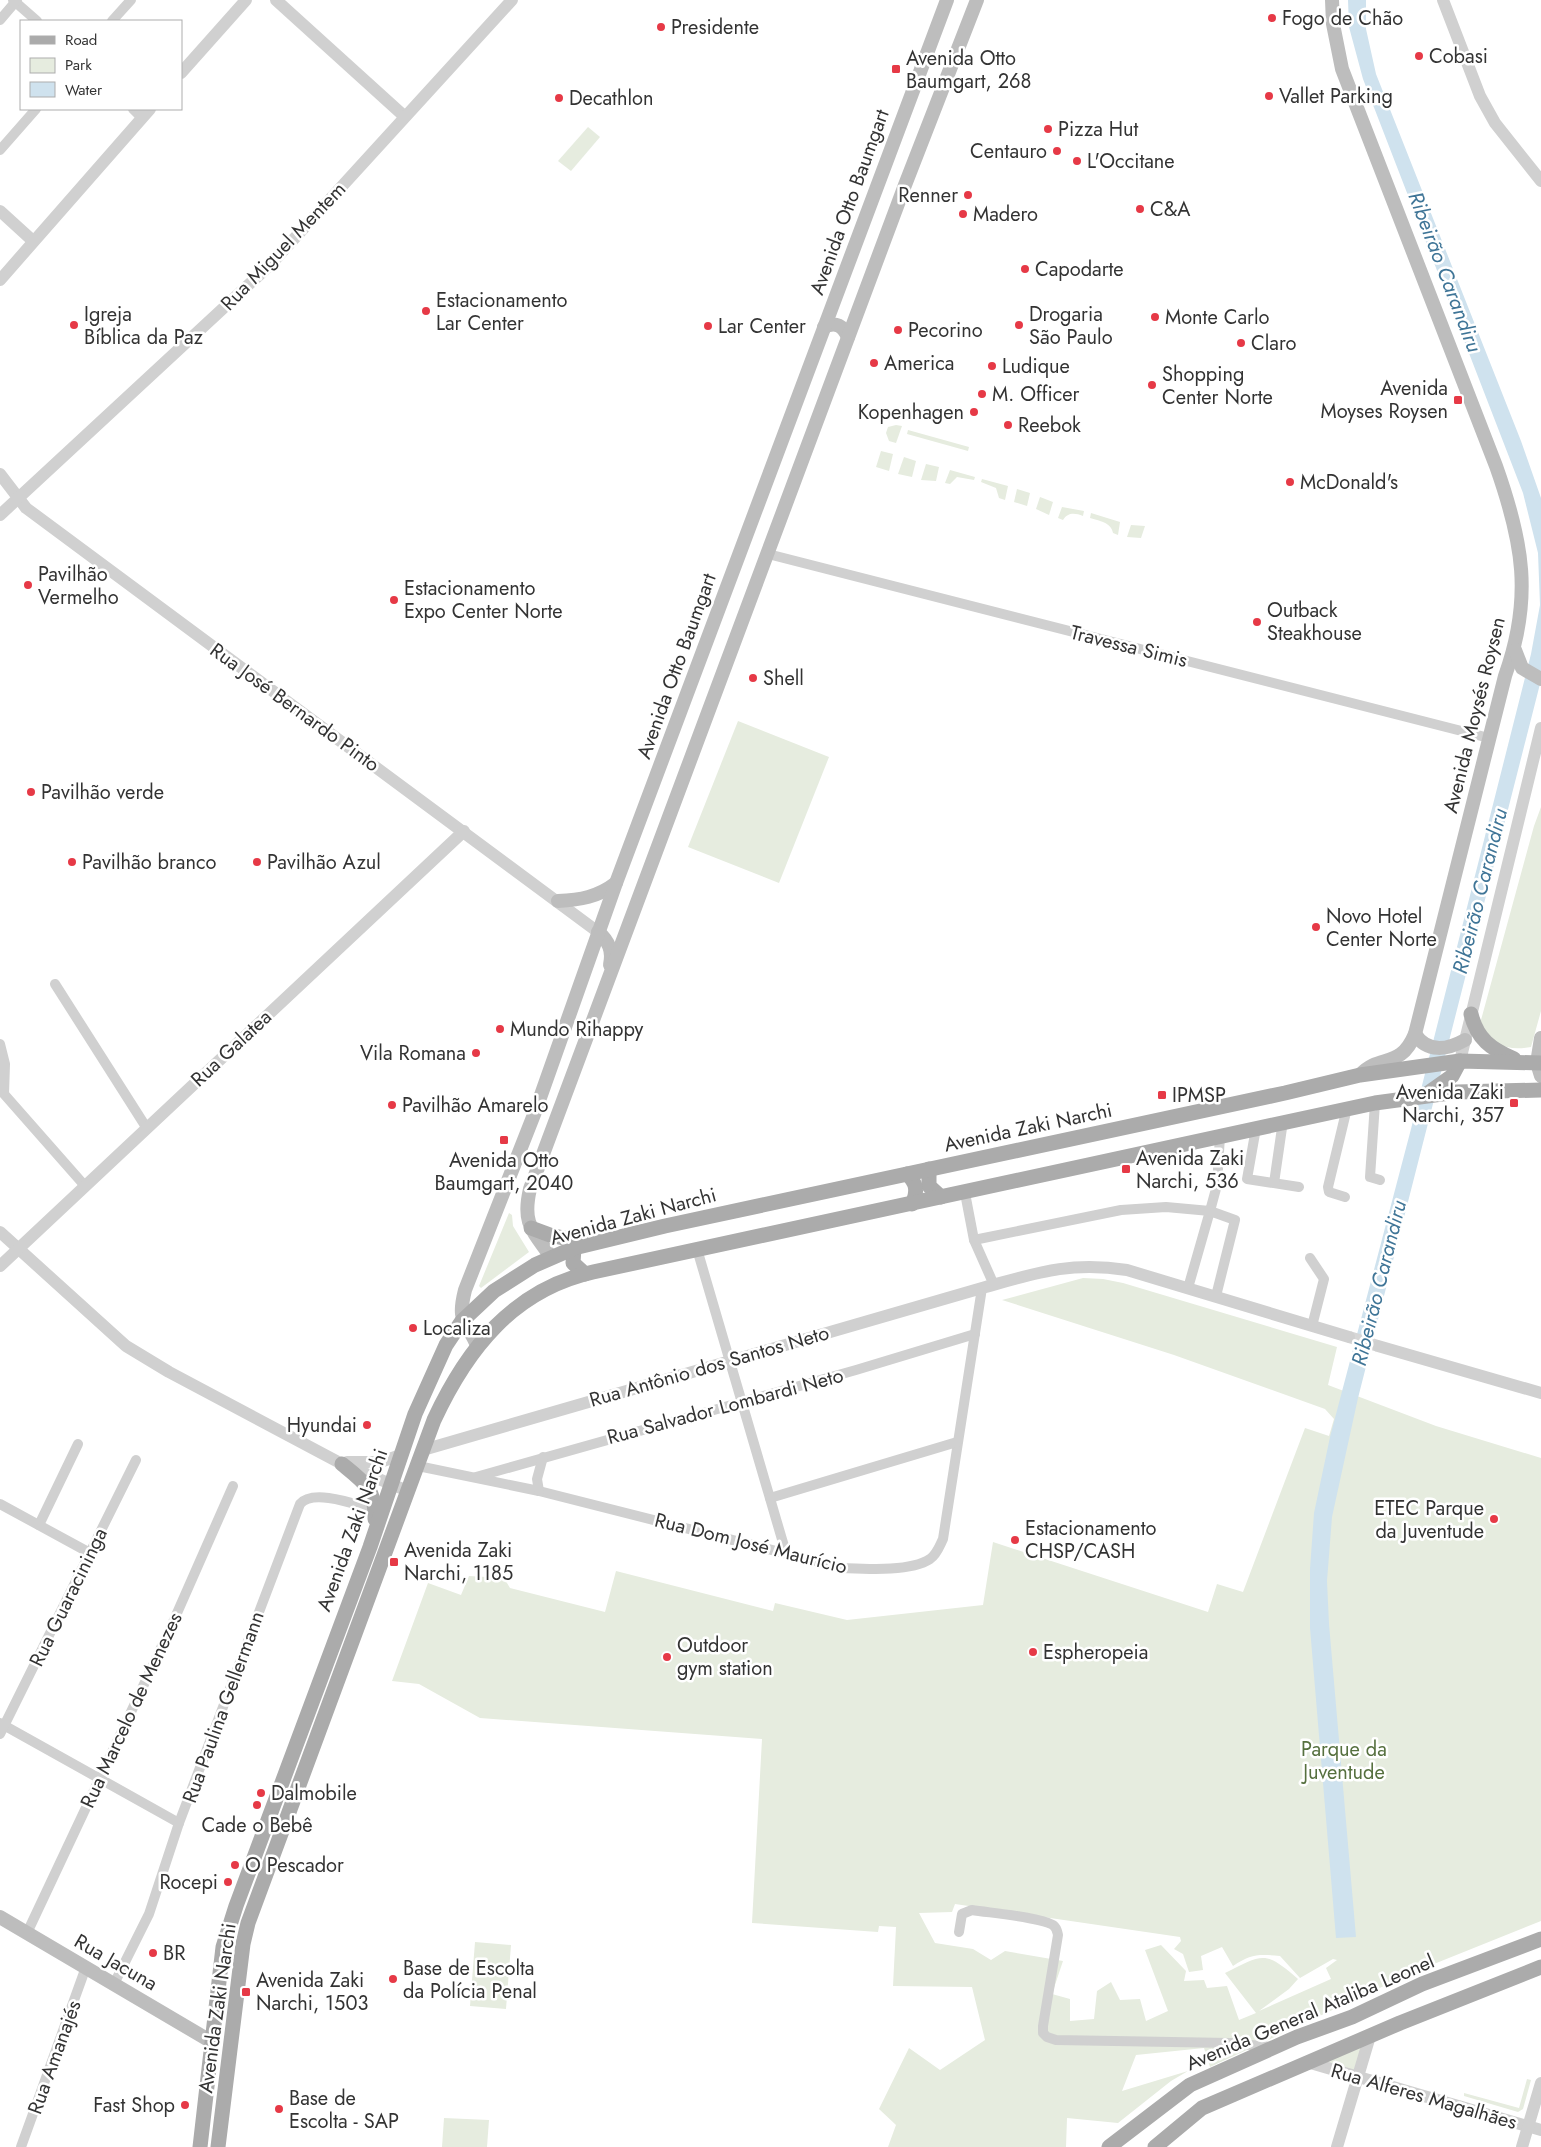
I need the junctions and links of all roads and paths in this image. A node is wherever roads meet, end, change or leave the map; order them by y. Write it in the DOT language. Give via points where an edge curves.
graph roads {
  1 [pos="131,0"];
  2 [pos="246,0"];
  3 [pos="276,0"];
  4 [pos="512,0"];
  5 [pos="947,0"];
  6 [pos="977,0"];
  7 [pos="1332,0"];
  8 [pos="1443,0"];
  9 [pos="15,1"];
  10 [pos="0,20"];
  11 [pos="36,20"];
  12 [pos="113,20"];
  13 [pos="182,72"];
  14 [pos="35,110"];
  15 [pos="142,112"];
  16 [pos="404,116"];
  17 [pos="0,150"];
  18 [pos="1541,181"];
  19 [pos="0,211"];
  20 [pos="33,241"];
  21 [pos="0,280"];
  22 [pos="832,307"];
  23 [pos="856,317"];
  24 [pos="824,327"];
  25 [pos="848,337"];
  26 [pos="0,474"];
  27 [pos="18,498"];
  28 [pos="0,515"];
  29 [pos="768,554"];
  30 [pos="1516,653"];
  31 [pos="1541,679"];
  32 [pos="1541,728"];
  33 [pos="1490,738"];
  34 [pos="1541,764"];
  35 [pos="1525,794"];
  36 [pos="644,810"];
  37 [pos="668,819"];
  38 [pos="464,832"];
  39 [pos="616,883"];
  40 [pos="558,901"];
  41 [pos="598,932"];
  42 [pos="608,978"];
  43 [pos="55,984"];
  44 [pos="1471,1014"];
  45 [pos="1416,1036"];
  46 [pos="1541,1038"];
  47 [pos="1462,1042"];
  48 [pos="0,1044"];
  49 [pos="1457,1062"];
  50 [pos="1535,1066"];
  51 [pos="1360,1075"];
  52 [pos="1541,1090"];
  53 [pos="2,1093"];
  54 [pos="1425,1095"];
  55 [pos="1375,1103"];
  56 [pos="1347,1108"];
  57 [pos="1283,1121"];
  58 [pos="146,1128"];
  59 [pos="1256,1128"];
  60 [pos="1220,1136"];
  61 [pos="929,1169"];
  62 [pos="906,1174"];
  63 [pos="1380,1180"];
  64 [pos="1274,1183"];
  65 [pos="85,1186"];
  66 [pos="1299,1187"];
  67 [pos="965,1193"];
  68 [pos="1345,1196"];
  69 [pos="941,1197"];
  70 [pos="912,1204"];
  71 [pos="1210,1211"];
  72 [pos="531,1228"];
  73 [pos="0,1232"];
  74 [pos="974,1240"];
  75 [pos="590,1244"];
  76 [pos="574,1248"];
  77 [pos="18,1249"];
  78 [pos="698,1249"];
  79 [pos="551,1258"];
  80 [pos="1310,1258"];
  81 [pos="0,1266"];
  82 [pos="585,1274"];
  83 [pos="988,1286"];
  84 [pos="551,1287"];
  85 [pos="1188,1288"];
  86 [pos="1216,1296"];
  87 [pos="462,1321"];
  88 [pos="1312,1326"];
  89 [pos="975,1334"];
  90 [pos="1349,1337"];
  91 [pos="477,1345"];
  92 [pos="1378,1346"];
  93 [pos="729,1360"];
  94 [pos="1541,1393"];
  95 [pos="741,1401"];
  96 [pos="957,1442"];
  97 [pos="78,1444"];
  98 [pos="424,1450"];
  99 [pos="401,1455"];
  100 [pos="543,1457"];
  101 [pos="136,1460"];
  102 [pos="342,1464"];
  103 [pos="418,1466"];
  104 [pos="475,1477"];
  105 [pos="391,1484"];
  106 [pos="233,1486"];
  107 [pos="539,1490"];
  108 [pos="408,1491"];
  109 [pos="770,1498"];
  110 [pos="0,1504"];
  111 [pos="376,1517"];
  112 [pos="39,1525"];
  113 [pos="90,1553"];
  114 [pos="786,1553"];
  115 [pos="1,1727"];
  116 [pos="99,1778"];
  117 [pos="179,1823"];
  118 [pos="0,1918"];
  119 [pos="959,1932"];
  120 [pos="27,1933"];
  121 [pos="1541,1939"];
  122 [pos="86,1967"];
  123 [pos="1541,1967"];
  124 [pos="114,1984"];
  125 [pos="1422,1984"];
  126 [pos="1370,2036"];
  127 [pos="212,2042"];
  128 [pos="1275,2047"];
  129 [pos="1307,2062"];
  130 [pos="228,2065"];
  131 [pos="1218,2073"];
  132 [pos="1358,2077"];
  133 [pos="1541,2083"];
  134 [pos="1190,2085"];
  135 [pos="1230,2095"];
  136 [pos="1202,2108"];
  137 [pos="1528,2126"];
  138 [pos="1541,2130"];
  139 [pos="21,2147"];
  140 [pos="200,2147"];
  141 [pos="218,2147"];
  142 [pos="1111,2147"];
  143 [pos="1155,2147"];
  144 [pos="1337,2147"];
  145 [pos="1522,2147"];
  1 -- 12 [label="street"];
  2 -- 13 [label="street"];
  3 -- 16 [label="street"];
  4 -- 16 [label="street, Rua Miguel Mentem"];
  5 -- 22 [label="main road, Avenida Otto Baumgart"];
  6 -- 23 [label="main road"];
  7 -- 30 [label="main road, Avenida Moysés Roysen" via="1342,69 1513,515 1522,565 1522,605"];
  8 -- 18 [label="street" via="1480,96 1496,123"];
  9 -- 10 [label="street"];
  9 -- 11 [label="street"];
  14 -- 17 [label="street"];
  15 -- 20 [label="street"];
  16 -- 27 [label="street, Rua Miguel Mentem" via="271,264"];
  19 -- 20 [label="street"];
  20 -- 21 [label="street"];
  22 -- 23 [label="main road" via="834,315 841,320"];
  22 -- 24 [label="main road, Avenida Otto Baumgart"];
  23 -- 25 [label="main road"];
  24 -- 25 [label="main road" via="839,325"];
  24 -- 36 [label="main road, Avenida Otto Baumgart"];
  25 -- 29 [label="main road"];
  26 -- 27 [label="street, Rua José Bernardo Pinto"];
  27 -- 28 [label="street, Rua Miguel Mentem"];
  27 -- 38 [label="street, Rua José Bernardo Pinto" via="30,511"];
  29 -- 33 [label="street, Travessa Simis"];
  29 -- 37 [label="main road"];
  30 -- 31 [label="main road" via="1522,668"];
  30 -- 33 [label="main road, Avenida Moysés Roysen"];
  32 -- 35 [label="street"];
  33 -- 45 [label="main road, Avenida Moysés Roysen"];
  34 -- 35 [label="street"];
  35 -- 44 [label="street"];
  36 -- 37 [label="main road" via="656,821"];
  36 -- 39 [label="main road, Avenida Otto Baumgart"];
  37 -- 42 [label="main road"];
  38 -- 40 [label="street, Rua José Bernardo Pinto"];
  38 -- 58 [label="street, Rua Galatea"];
  39 -- 40 [label="main road" via="588,898"];
  39 -- 41 [label="main road, Avenida Otto Baumgart"];
  40 -- 41 [label="street, Rua José Bernardo Pinto"];
  41 -- 42 [label="main road" via="611,949"];
  41 -- 87 [label="main road, Avenida Otto Baumgart" via="535,1112 465,1290"];
  42 -- 72 [label="main road" via="530,1189 527,1216"];
  43 -- 58 [label="street"];
  44 -- 47 [label="street"];
  44 -- 50 [label="main road" via="1477,1032 1489,1046"];
  45 -- 47 [label="main road" via="1437,1049"];
  45 -- 51 [label="main road, Avenida Moysés Roysen" via="1397,1058 1369,1067"];
  46 -- 50 [label="main road"];
  47 -- 49 [label="street"];
  48 -- 53 [label="street" via="5,1064"];
  49 -- 50 [label="main road, Avenida Zaki Narchi"];
  49 -- 51 [label="main road, Avenida Zaki Narchi"];
  49 -- 54 [label="main road" via="1452,1076"];
  51 -- 61 [label="main road, Avenida Zaki Narchi"];
  52 -- 54 [label="main road, Avenida Zaki Narchi"];
  53 -- 65 [label="street"];
  54 -- 55 [label="main road, Avenida Zaki Narchi"];
  55 -- 56 [label="main road, Avenida Zaki Narchi"];
  55 -- 63 [label="street" via="1370,1177"];
  56 -- 57 [label="main road, Avenida Zaki Narchi"];
  56 -- 68 [label="street" via="1328,1187 1329,1192"];
  57 -- 59 [label="main road, Avenida Zaki Narchi"];
  57 -- 64 [label="street"];
  58 -- 65 [label="street, Rua Galatea"];
  59 -- 60 [label="main road, Avenida Zaki Narchi"];
  59 -- 64 [label="street" via="1248,1179"];
  60 -- 67 [label="main road, Avenida Zaki Narchi"];
  60 -- 71 [label="street" via="1218,1185"];
  61 -- 62 [label="main road, Avenida Zaki Narchi"];
  61 -- 69 [label="main road" via="929,1186"];
  62 -- 70 [label="main road" via="916,1188"];
  62 -- 75 [label="main road, Avenida Zaki Narchi"];
  64 -- 66 [label="street"];
  65 -- 77 [label="street, Rua Galatea"];
  67 -- 69 [label="main road, Avenida Zaki Narchi"];
  67 -- 74 [label="street"];
  69 -- 70 [label="main road, Avenida Zaki Narchi"];
  70 -- 78 [label="main road, Avenida Zaki Narchi"];
  71 -- 74 [label="street" via="1166,1207 1121,1210"];
  71 -- 85 [label="street"];
  71 -- 86 [label="street" via="1235,1220"];
  72 -- 75 [label="main road"];
  72 -- 79 [label="main road"];
  73 -- 77 [label="street"];
  74 -- 83 [label="street"];
  75 -- 76 [label="main road, Avenida Zaki Narchi"];
  76 -- 79 [label="main road, Avenida Zaki Narchi"];
  76 -- 82 [label="main road" via="573,1263"];
  77 -- 81 [label="street, Rua Galatea"];
  77 -- 102 [label="street" via="126,1346"];
  78 -- 82 [label="main road, Avenida Zaki Narchi"];
  78 -- 93 [label="street"];
  79 -- 84 [label="main road" via="554,1275"];
  79 -- 87 [label="main road, Avenida Zaki Narchi" via="494,1291"];
  80 -- 88 [label="street" via="1324,1279"];
  82 -- 84 [label="main road, Avenida Zaki Narchi"];
  83 -- 85 [label="street, Rua Antônio dos Santos Neto" via="1055,1269 1101,1266"];
  83 -- 89 [label="street, Rua Dom José Maurício"];
  83 -- 93 [label="street, Rua Antônio dos Santos Neto"];
  84 -- 91 [label="main road, Avenida Zaki Narchi" via="500,1321"];
  85 -- 86 [label="street, Rua Antônio dos Santos Neto"];
  86 -- 88 [label="street, Rua Antônio dos Santos Neto"];
  87 -- 91 [label="main road"];
  87 -- 99 [label="main road, Avenida Zaki Narchi" via="429,1380"];
  88 -- 90 [label="street, Rua Antônio dos Santos Neto"];
  89 -- 95 [label="street, Rua Salvador Lombardi Neto"];
  89 -- 96 [label="street, Rua Dom José Maurício"];
  91 -- 98 [label="main road, Avenida Zaki Narchi" via="448,1389"];
  92 -- 94 [label="street"];
  93 -- 95 [label="street"];
  93 -- 98 [label="street, Rua Antônio dos Santos Neto"];
  95 -- 100 [label="street, Rua Salvador Lombardi Neto"];
  95 -- 109 [label="street"];
  96 -- 109 [label="street"];
  96 -- 114 [label="street, Rua Dom José Maurício" via="943,1539 929,1560 916,1565 851,1568"];
  97 -- 112 [label="street"];
  98 -- 103 [label="main road, Avenida Zaki Narchi"];
  99 -- 102 [label="street" via="380,1462"];
  99 -- 105 [label="main road, Avenida Zaki Narchi"];
  100 -- 104 [label="street, Rua Salvador Lombardi Neto"];
  100 -- 107 [label="street" via="537,1479"];
  101 -- 113 [label="street, Rua Guaracininga"];
  102 -- 105 [label="street"];
  102 -- 111 [label="main road" via="368,1487 375,1502"];
  103 -- 104 [label="street, Rua Dom José Maurício"];
  103 -- 108 [label="main road, Avenida Zaki Narchi"];
  104 -- 107 [label="street, Rua Dom José Maurício"];
  105 -- 108 [label="street"];
  105 -- 111 [label="main road, Avenida Zaki Narchi"];
  106 -- 116 [label="street, Rua Marcelo de Menezes"];
  107 -- 114 [label="street, Rua Dom José Maurício"];
  108 -- 130 [label="main road, Avenida Zaki Narchi" via="248,1923"];
  109 -- 114 [label="street"];
  110 -- 112 [label="street"];
  111 -- 117 [label="street, Rua Paulina Gellermann" via="318,1496 304,1499 300,1504"];
  111 -- 127 [label="main road, Avenida Zaki Narchi" via="223,1946"];
  112 -- 113 [label="street"];
  113 -- 115 [label="street, Rua Guaracininga"];
  115 -- 116 [label="street"];
  116 -- 117 [label="street"];
  116 -- 120 [label="street, Rua Marcelo de Menezes"];
  117 -- 124 [label="street, Rua Paulina Gellermann" via="149,1914"];
  118 -- 120 [label="main road, Rua Jacuna"];
  119 -- 128 [label="street" via="962,1914 972,1910 1056,1927 1058,1935 1042,2032 1047,2037 1064,2041 1230,2043"];
  120 -- 122 [label="main road, Rua Jacuna"];
  121 -- 125 [label="main road, Avenida General Ataliba Leonel"];
  122 -- 124 [label="main road, Rua Jacuna"];
  122 -- 139 [label="street, Rua Amanajés"];
  123 -- 126 [label="main road"];
  124 -- 127 [label="main road, Rua Jacuna"];
  125 -- 126 [label="main road" via="1406,1999 1380,2013"];
  125 -- 128 [label="main road, Avenida General Ataliba Leonel" via="1352,2017"];
  126 -- 129 [label="main road"];
  126 -- 132 [label="street"];
  127 -- 130 [label="main road" via="223,2051"];
  127 -- 140 [label="main road, Avenida Zaki Narchi"];
  128 -- 131 [label="main road, Avenida General Ataliba Leonel"];
  129 -- 132 [label="street, Rua Alferes Magalhães"];
  129 -- 135 [label="main road"];
  130 -- 141 [label="main road, Avenida Zaki Narchi"];
  131 -- 134 [label="main road, Avenida General Ataliba Leonel"];
  131 -- 135 [label="main road" via="1219,2086"];
  132 -- 137 [label="street, Rua Alferes Magalhães"];
  132 -- 144 [label="street"];
  133 -- 137 [label="street"];
  134 -- 136 [label="main road" via="1200,2094"];
  134 -- 142 [label="main road, Avenida General Ataliba Leonel"];
  135 -- 136 [label="main road"];
  136 -- 143 [label="main road"];
  137 -- 138 [label="street, Rua Alferes Magalhães"];
  137 -- 145 [label="street"];
}
